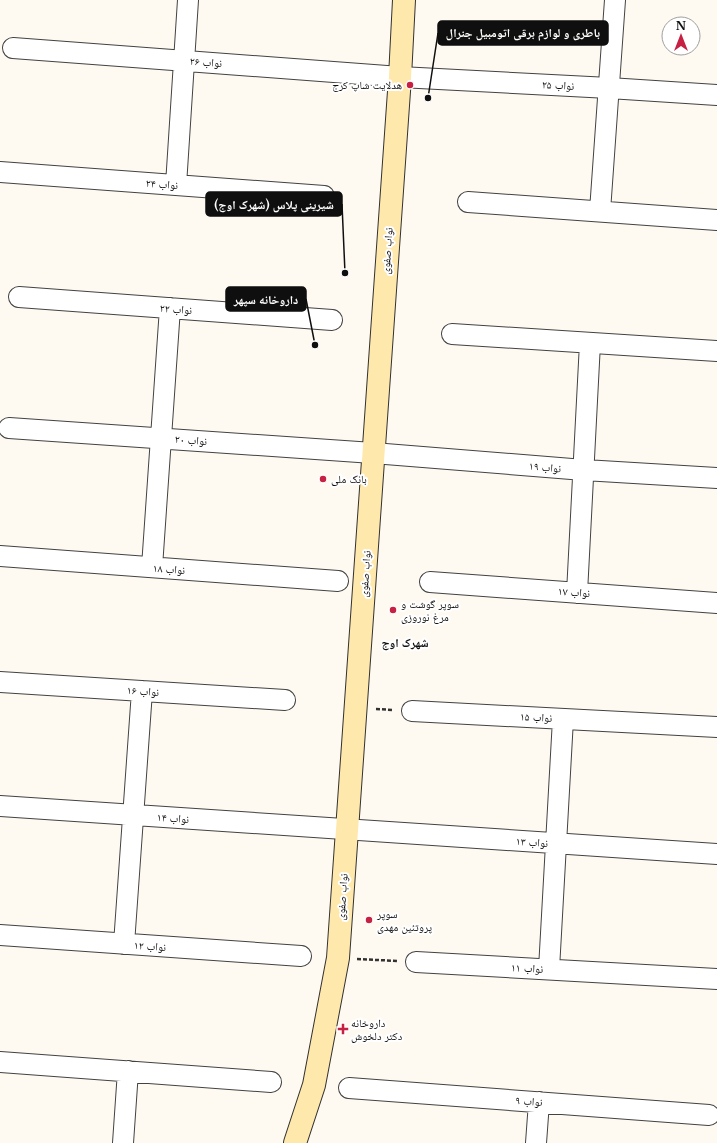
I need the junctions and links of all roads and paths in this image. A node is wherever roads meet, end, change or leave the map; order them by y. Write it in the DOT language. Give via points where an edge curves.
graph roads {
  1 [pos="188,0"];
  2 [pos="404,0"];
  3 [pos="615,0"];
  4 [pos="13,48"];
  5 [pos="184,61"];
  6 [pos="400,77"];
  7 [pos="608,88"];
  8 [pos="717,95"];
  9 [pos="0,172"];
  10 [pos="176,185"];
  11 [pos="324,196"];
  12 [pos="468,202"];
  13 [pos="600,211"];
  14 [pos="717,220"];
  15 [pos="19,297"];
  16 [pos="170,308"];
  17 [pos="332,320"];
  18 [pos="452,334"];
  19 [pos="590,343"];
  20 [pos="717,351"];
  21 [pos="9,428"];
  22 [pos="161,438"];
  23 [pos="373,453"];
  24 [pos="584,470"];
  25 [pos="717,478"];
  26 [pos="0,556"];
  27 [pos="152,567"];
  28 [pos="338,581"];
  29 [pos="430,582"];
  30 [pos="577,593"];
  31 [pos="717,603"];
  32 [pos="0,682"];
  33 [pos="142,691"];
  34 [pos="285,700"];
  35 [pos="356,708"];
  36 [pos="412,711"];
  37 [pos="563,719"];
  38 [pos="717,727"];
  39 [pos="0,806"];
  40 [pos="133,815"];
  41 [pos="347,830"];
  42 [pos="556,844"];
  43 [pos="717,854"];
  44 [pos="0,936"];
  45 [pos="124,944"];
  46 [pos="301,956"];
  47 [pos="338,958"];
  48 [pos="416,962"];
  49 [pos="549,969"];
  50 [pos="717,979"];
  51 [pos="0,1062"];
  52 [pos="128,1071"];
  53 [pos="271,1082"];
  54 [pos="349,1088"];
  55 [pos="539,1102"];
  56 [pos="709,1115"];
  57 [pos="123,1143"];
  58 [pos="295,1143"];
  59 [pos="536,1143"];
  1 -- 5 [label="street"];
  2 -- 6 [label="street, نواب صفوی"];
  3 -- 7 [label="street"];
  4 -- 5 [label="street, نواب ۲۶"];
  5 -- 6 [label="street, نواب ۲۶"];
  5 -- 10 [label="street"];
  6 -- 7 [label="street, نواب ۲۵"];
  6 -- 23 [label="street, نواب صفوی"];
  7 -- 8 [label="street, نواب ۲۵"];
  7 -- 13 [label="street"];
  9 -- 10 [label="street, نواب ۲۴"];
  10 -- 11 [label="street, نواب ۲۴"];
  12 -- 13 [label="street"];
  13 -- 14 [label="street"];
  15 -- 16 [label="street, نواب ۲۲"];
  16 -- 17 [label="street, نواب ۲۲"];
  16 -- 22 [label="street"];
  18 -- 19 [label="street"];
  19 -- 20 [label="street"];
  19 -- 24 [label="street"];
  21 -- 22 [label="street, نواب ۲۰"];
  22 -- 23 [label="street, نواب ۲۰"];
  22 -- 27 [label="street"];
  23 -- 24 [label="street, نواب ۱۹"];
  23 -- 35 [label="street, نواب صفوی"];
  24 -- 25 [label="street, نواب ۱۹"];
  24 -- 30 [label="street"];
  26 -- 27 [label="street, نواب ۱۸"];
  27 -- 28 [label="street, نواب ۱۸"];
  29 -- 30 [label="street, نواب ۱۷"];
  30 -- 31 [label="street, نواب ۱۷"];
  32 -- 33 [label="street, نواب ۱۶"];
  33 -- 34 [label="street, نواب ۱۶"];
  33 -- 40 [label="street"];
  35 -- 36 [label="path"];
  35 -- 41 [label="street, نواب صفوی"];
  36 -- 37 [label="street, نواب ۱۵"];
  37 -- 38 [label="street, نواب ۱۵"];
  37 -- 42 [label="street"];
  39 -- 40 [label="street, نواب ۱۴"];
  40 -- 41 [label="street, نواب ۱۴"];
  40 -- 45 [label="street"];
  41 -- 42 [label="street, نواب ۱۳"];
  41 -- 47 [label="street, نواب صفوی"];
  42 -- 43 [label="street, نواب ۱۳"];
  42 -- 49 [label="street"];
  44 -- 45 [label="street, نواب ۱۲"];
  45 -- 46 [label="street, نواب ۱۲"];
  47 -- 48 [label="path"];
  47 -- 58 [label="street, نواب صفوی" via="314,1085"];
  48 -- 49 [label="street, نواب ۱۱"];
  49 -- 50 [label="street, نواب ۱۱"];
  51 -- 52 [label="street"];
  52 -- 53 [label="street"];
  52 -- 57 [label="street"];
  54 -- 55 [label="street, نواب ۹"];
  55 -- 56 [label="street, نواب ۹"];
  55 -- 59 [label="street"];
}
